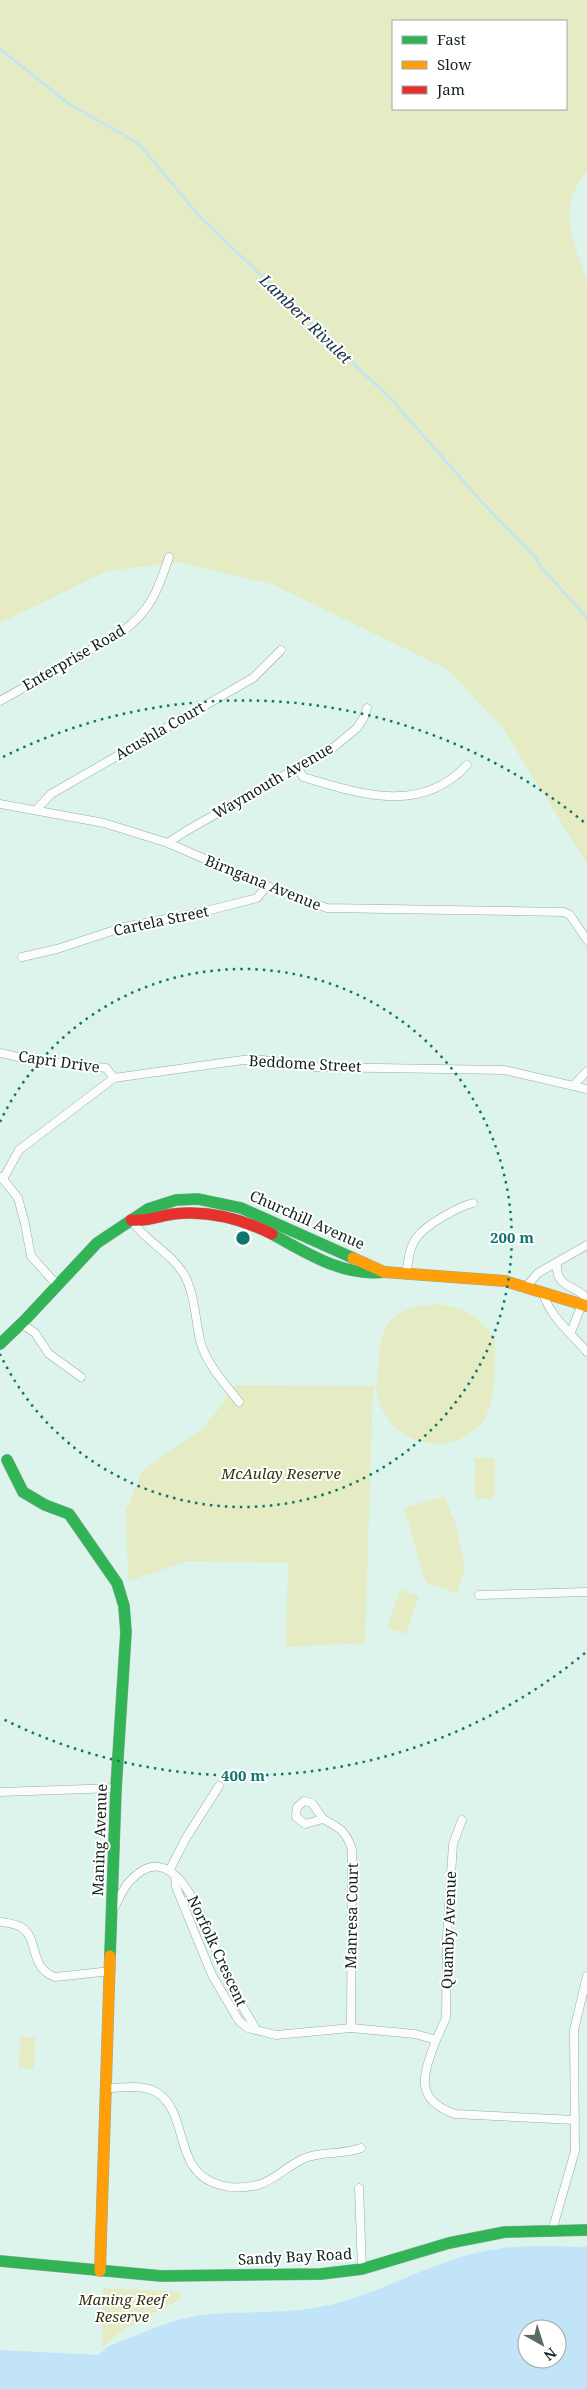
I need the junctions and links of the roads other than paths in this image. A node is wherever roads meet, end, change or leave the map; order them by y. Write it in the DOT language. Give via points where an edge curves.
graph roads {
  1 [pos="169,558"];
  2 [pos="281,650"];
  3 [pos="0,701"];
  4 [pos="367,708"];
  5 [pos="467,765"];
  6 [pos="298,768"];
  7 [pos="0,804"];
  8 [pos="36,810"];
  9 [pos="168,843"];
  10 [pos="268,886"];
  11 [pos="587,940"];
  12 [pos="22,957"];
  13 [pos="0,1052"];
  14 [pos="587,1071"];
  15 [pos="114,1078"];
  16 [pos="572,1086"];
  17 [pos="587,1089"];
  18 [pos="2,1178"];
  19 [pos="473,1203"];
  20 [pos="132,1220"];
  21 [pos="587,1245"];
  22 [pos="557,1263"];
  23 [pos="406,1275"];
  24 [pos="58,1285"];
  25 [pos="526,1287"];
  26 [pos="543,1292"];
  27 [pos="585,1302"];
  28 [pos="22,1324"];
  29 [pos="571,1332"];
  30 [pos="0,1344"];
  31 [pos="587,1352"];
  32 [pos="81,1377"];
  33 [pos="239,1402"];
  34 [pos="7,1460"];
  35 [pos="587,1592"];
  36 [pos="478,1595"];
  37 [pos="219,1786"];
  38 [pos="116,1788"];
  39 [pos="0,1792"];
  40 [pos="323,1819"];
  41 [pos="462,1820"];
  42 [pos="172,1873"];
  43 [pos="113,1909"];
  44 [pos="2,1922"];
  45 [pos="111,1972"];
  46 [pos="587,1976"];
  47 [pos="351,2028"];
  48 [pos="256,2030"];
  49 [pos="436,2040"];
  50 [pos="107,2088"];
  51 [pos="575,2120"];
  52 [pos="361,2148"];
  53 [pos="359,2188"];
  54 [pos="587,2230"];
  55 [pos="552,2231"];
  56 [pos="0,2261"];
  57 [pos="362,2269"];
  58 [pos="100,2271"];
  1 -- 3 [label="street, Enterprise Road" via="155,597 135,622"];
  2 -- 8 [label="street, Acushla Court" via="253,678 51,794"];
  4 -- 6 [label="street, Waymouth Avenue" via="364,718 349,737"];
  5 -- 6 [label="street" via="448,784 424,794 412,795 364,794 347,790 303,777"];
  6 -- 9 [label="street, Waymouth Avenue"];
  7 -- 8 [label="street, Birngana Avenue"];
  8 -- 9 [label="street, Birngana Avenue" via="104,823"];
  9 -- 10 [label="street, Birngana Avenue"];
  10 -- 11 [label="street, Birngana Avenue" via="315,905 340,910 564,912 570,915"];
  10 -- 12 [label="street, Cartela Street" via="257,898 124,927"];
  13 -- 15 [label="street, Capri Drive" via="27,1060 106,1068"];
  14 -- 16 [label="street"];
  15 -- 16 [label="street, Beddome Street" via="263,1060 314,1067 504,1070"];
  15 -- 18 [label="street, Beddome Street" via="19,1150"];
  16 -- 17 [label="street, Beddome Street"];
  18 -- 24 [label="street" via="18,1198 31,1256"];
  19 -- 23 [label="street" via="457,1207 416,1238"];
  20 -- 23 [label="street, Churchill Avenue" via="139,1213 162,1204 195,1200 221,1202 256,1212 384,1272"];
  20 -- 24 [label="street, Churchill Avenue" via="96,1244"];
  20 -- 33 [label="street" via="183,1273 193,1298 200,1341 211,1366"];
  21 -- 22 [label="street"];
  22 -- 25 [label="street" via="538,1273"];
  22 -- 27 [label="street" via="558,1278"];
  23 -- 25 [label="street, Churchill Avenue" via="497,1280"];
  24 -- 28 [label="street, Churchill Avenue"];
  25 -- 26 [label="street, Churchill Avenue"];
  26 -- 27 [label="street, Churchill Avenue"];
  26 -- 29 [label="street" via="550,1310"];
  27 -- 29 [label="street"];
  28 -- 30 [label="street, Churchill Avenue"];
  28 -- 32 [label="street" via="35,1333 49,1354"];
  29 -- 31 [label="street"];
  34 -- 38 [label="street, Maning Avenue" via="23,1492 69,1514 117,1583 124,1606 126,1632"];
  35 -- 36 [label="street"];
  37 -- 42 [label="street" via="186,1838"];
  38 -- 39 [label="street"];
  38 -- 43 [label="street, Maning Avenue"];
  40 -- 47 [label="street, Manresa Court" via="340,1827 349,1838 352,1850"];
  41 -- 49 [label="street, Quamby Avenue" via="453,1844 446,2018"];
  42 -- 43 [label="street" via="160,1867 145,1870 130,1881"];
  42 -- 48 [label="street, Norfolk Crescent" via="190,1892"];
  42 -- 48 [label="street, Norfolk Crescent" via="212,1975 239,2021"];
  43 -- 45 [label="street, Maning Avenue"];
  44 -- 45 [label="street" via="20,1926 28,1934 38,1965 47,1974 55,1977"];
  45 -- 50 [label="street, Maning Avenue"];
  46 -- 51 [label="street" via="574,2030"];
  47 -- 48 [label="street, Norfolk Crescent" via="276,2035"];
  47 -- 49 [label="street, Norfolk Crescent" via="415,2034"];
  49 -- 51 [label="street" via="424,2071 424,2083 427,2095 442,2110 455,2114"];
  50 -- 52 [label="street" via="147,2088 157,2092 176,2119 191,2164 213,2183 229,2188 260,2184 306,2158"];
  50 -- 58 [label="street, Maning Avenue"];
  51 -- 55 [label="street" via="572,2168"];
  53 -- 57 [label="street"];
  54 -- 55 [label="street, Sandy Bay Road"];
  55 -- 57 [label="street, Sandy Bay Road" via="505,2232 449,2243"];
  56 -- 58 [label="street, Sandy Bay Road"];
  57 -- 58 [label="street, Sandy Bay Road" via="321,2274 238,2276 161,2276"];
}
